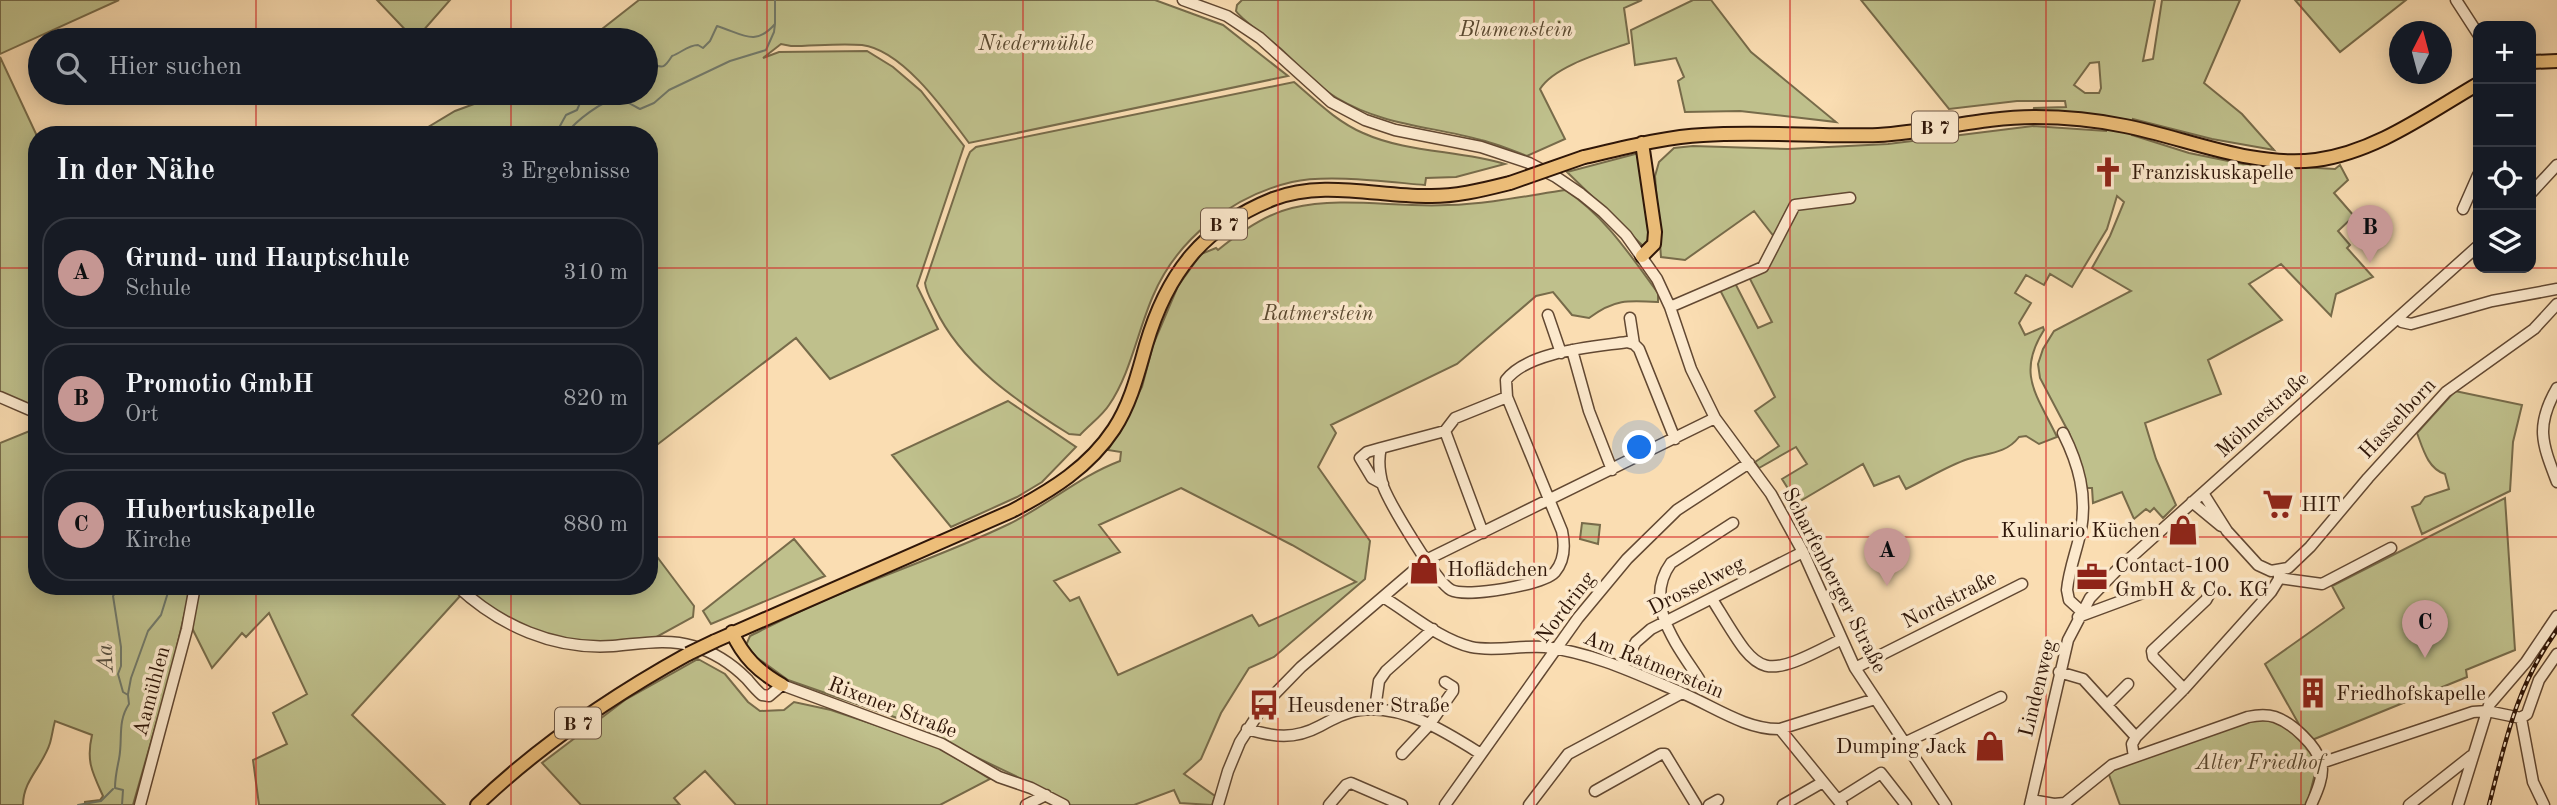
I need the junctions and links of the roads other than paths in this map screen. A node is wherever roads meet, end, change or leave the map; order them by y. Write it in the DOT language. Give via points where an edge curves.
graph roads {
  1 [pos="1183,0"];
  2 [pos="2456,0"];
  3 [pos="2473,26"];
  4 [pos="2557,61"];
  5 [pos="2536,62"];
  6 [pos="2473,87"];
  7 [pos="1642,143"];
  8 [pos="2557,165"];
  9 [pos="2473,186"];
  10 [pos="2536,188"];
  11 [pos="1850,198"];
  12 [pos="2463,209"];
  13 [pos="2473,251"];
  14 [pos="1642,256"];
  15 [pos="2557,289"];
  16 [pos="2557,304"];
  17 [pos="1670,307"];
  18 [pos="1548,315"];
  19 [pos="1630,318"];
  20 [pos="2399,318"];
  21 [pos="1634,344"];
  22 [pos="1566,351"];
  23 [pos="2557,388"];
  24 [pos="0,397"];
  25 [pos="1507,397"];
  26 [pos="28,410"];
  27 [pos="1715,418"];
  28 [pos="1445,431"];
  29 [pos="2063,433"];
  30 [pos="1675,439"];
  31 [pos="1381,449"];
  32 [pos="1749,463"];
  33 [pos="1612,470"];
  34 [pos="2557,482"];
  35 [pos="1383,484"];
  36 [pos="2203,493"];
  37 [pos="1548,502"];
  38 [pos="2192,502"];
  39 [pos="1733,523"];
  40 [pos="2227,531"];
  41 [pos="1483,533"];
  42 [pos="2390,548"];
  43 [pos="1803,552"];
  44 [pos="1426,559"];
  45 [pos="2279,575"];
  46 [pos="2022,584"];
  47 [pos="2151,590"];
  48 [pos="2211,591"];
  49 [pos="193,595"];
  50 [pos="469,595"];
  51 [pos="1382,597"];
  52 [pos="1712,598"];
  53 [pos="2080,614"];
  54 [pos="2557,616"];
  55 [pos="1664,622"];
  56 [pos="1433,629"];
  57 [pos="732,632"];
  58 [pos="1842,639"];
  59 [pos="1557,649"];
  60 [pos="2557,654"];
  61 [pos="1621,667"];
  62 [pos="1856,667"];
  63 [pos="2059,672"];
  64 [pos="1699,679"];
  65 [pos="1445,682"];
  66 [pos="2128,684"];
  67 [pos="782,685"];
  68 [pos="2184,689"];
  69 [pos="1682,693"];
  70 [pos="2001,697"];
  71 [pos="1875,699"];
  72 [pos="2107,705"];
  73 [pos="1375,709"];
  74 [pos="2487,711"];
  75 [pos="2521,718"];
  76 [pos="1429,725"];
  77 [pos="1247,729"];
  78 [pos="1780,729"];
  79 [pos="2136,737"];
  80 [pos="1905,743"];
  81 [pos="1402,754"];
  82 [pos="1481,754"];
  83 [pos="2472,755"];
  84 [pos="2134,757"];
  85 [pos="2321,762"];
  86 [pos="1823,782"];
  87 [pos="1595,790"];
  88 [pos="1046,795"];
  89 [pos="1840,803"];
  90 [pos="2031,803"];
  91 [pos="140,805"];
  92 [pos="478,805"];
  93 [pos="1026,805"];
  94 [pos="1064,805"];
  95 [pos="1218,805"];
  96 [pos="1329,805"];
  97 [pos="1402,805"];
  98 [pos="1445,805"];
  99 [pos="1529,805"];
  100 [pos="1696,805"];
  101 [pos="1783,805"];
  102 [pos="1906,805"];
  103 [pos="1947,805"];
  104 [pos="2311,805"];
  105 [pos="2409,805"];
  106 [pos="2458,805"];
  107 [pos="2544,805"];
  1 -- 14 [label="street, Scharfenberger Straße" via="1227,16 1249,30 1331,102 1365,120 1492,150 1556,177 1603,212"];
  2 -- 3 [label="street"];
  4 -- 5 [label="main road"];
  6 -- 7 [label="main road, B 7" via="2384,138 2317,159 2258,157 2124,125 2035,117 1882,134 1705,135"];
  7 -- 14 [label="main road" via="1655,232 1654,244"];
  7 -- 57 [label="main road, B 7, bridge" via="1476,191 1427,196 1296,192 1222,225 1193,252 1172,281 1127,406 1089,460 1060,484 1012,511"];
  8 -- 10 [label="street"];
  9 -- 12 [label="street"];
  11 -- 17 [label="street" via="1795,205 1763,267"];
  13 -- 20 [label="street, Möhnestraße"];
  14 -- 17 [label="street, Scharfenberger Straße"];
  15 -- 20 [label="street" via="2411,324"];
  16 -- 45 [label="street, Hasselborn" via="2524,337 2451,387 2310,547"];
  17 -- 27 [label="street, Scharfenberger Straße" via="1691,369"];
  18 -- 22 [label="street"];
  19 -- 21 [label="street"];
  20 -- 36 [label="street, Möhnestraße"];
  21 -- 22 [label="street"];
  21 -- 30 [label="street"];
  22 -- 25 [label="street" via="1511,373 1506,380"];
  22 -- 33 [label="street"];
  23 -- 34 [label="street" via="2547,404 2542,435"];
  24 -- 26 [label="street"];
  25 -- 28 [label="street" via="1455,418"];
  25 -- 37 [label="street"];
  27 -- 30 [label="street"];
  27 -- 32 [label="street, Scharfenberger Straße"];
  28 -- 31 [label="street"];
  28 -- 41 [label="street"];
  29 -- 53 [label="street" via="2082,488 2081,524 2067,590"];
  30 -- 33 [label="street"];
  31 -- 35 [label="street"];
  31 -- 35 [label="street" via="1360,458 1372,478"];
  32 -- 43 [label="street, Scharfenberger Straße"];
  32 -- 59 [label="street, Nordring" via="1676,510 1649,535 1599,590"];
  33 -- 37 [label="street"];
  35 -- 44 [label="street"];
  36 -- 38 [label="street, Möhnestraße"];
  36 -- 40 [label="street"];
  37 -- 41 [label="street"];
  37 -- 44 [label="street" via="1562,531 1564,553 1557,570 1541,581 1458,593 1446,587"];
  38 -- 40 [label="street"];
  38 -- 53 [label="street, Möhnestraße" via="2100,585"];
  39 -- 55 [label="street" via="1677,559 1665,572 1660,592"];
  40 -- 45 [label="street" via="2258,565"];
  41 -- 44 [label="street"];
  42 -- 45 [label="street" via="2322,584"];
  43 -- 52 [label="street, Drosselweg"];
  43 -- 58 [label="street, Scharfenberger Straße"];
  44 -- 51 [label="street"];
  45 -- 68 [label="street, Hasselborn" via="2271,592"];
  46 -- 62 [label="street, Nordstraße"];
  47 -- 53 [label="street, Lindenweg"];
  48 -- 68 [label="street" via="2152,651"];
  49 -- 91 [label="street, Aamühlen"];
  50 -- 67 [label="street" via="496,616 549,641 587,647 689,645 728,663 762,695 769,696"];
  51 -- 56 [label="street, Am Ratmerstein"];
  51 -- 77 [label="street" via="1283,684"];
  52 -- 55 [label="street, Drosselweg"];
  52 -- 58 [label="street" via="1742,648 1761,665 1784,667"];
  53 -- 63 [label="street, Lindenweg"];
  54 -- 74 [label="street"];
  55 -- 61 [label="street, Drosselweg" via="1636,642"];
  55 -- 64 [label="street"];
  56 -- 59 [label="street, Am Ratmerstein" via="1473,648"];
  56 -- 73 [label="street" via="1386,671 1379,681"];
  57 -- 67 [label="main road" via="752,664"];
  57 -- 92 [label="main road, B 7, bridge" via="594,711 527,760"];
  58 -- 62 [label="street, Scharfenberger Straße"];
  59 -- 61 [label="street, Am Ratmerstein"];
  59 -- 82 [label="street, Nordring"];
  60 -- 75 [label="street"];
  61 -- 69 [label="street, Am Ratmerstein"];
  62 -- 71 [label="street, Scharfenberger Straße"];
  63 -- 72 [label="street" via="2081,677"];
  63 -- 90 [label="street, Lindenweg"];
  65 -- 76 [label="street" via="1453,691"];
  66 -- 72 [label="street"];
  67 -- 88 [label="street, Rixener Straße" via="930,738 999,777"];
  68 -- 79 [label="street, Hasselborn"];
  69 -- 78 [label="street, Am Ratmerstein" via="1754,727"];
  69 -- 99 [label="street" via="1568,754"];
  70 -- 80 [label="street"];
  71 -- 78 [label="street, Am Ratmerstein"];
  71 -- 80 [label="street, Scharfenberger Straße"];
  72 -- 79 [label="street"];
  73 -- 76 [label="street"];
  73 -- 77 [label="street" via="1348,713 1286,737"];
  74 -- 75 [label="street"];
  74 -- 83 [label="street"];
  74 -- 85 [label="street"];
  75 -- 107 [label="street" via="2533,782"];
  76 -- 81 [label="street"];
  76 -- 82 [label="street"];
  77 -- 95 [label="street"];
  78 -- 86 [label="street"];
  79 -- 84 [label="street"];
  80 -- 103 [label="street, Scharfenberger Straße"];
  82 -- 98 [label="street, Nordring"];
  83 -- 105 [label="street"];
  83 -- 106 [label="street"];
  84 -- 85 [label="street" via="2264,715 2295,730"];
  84 -- 90 [label="street" via="2105,769 2068,802"];
  85 -- 104 [label="street" via="2322,774"];
  86 -- 89 [label="street"];
  86 -- 101 [label="street"];
  87 -- 100 [label="street" via="1665,754"];
  88 -- 93 [label="street"];
  88 -- 94 [label="street, Rixener Straße"];
  89 -- 102 [label="street" via="1881,773"];
  96 -- 97 [label="street" via="1351,783"];
}
